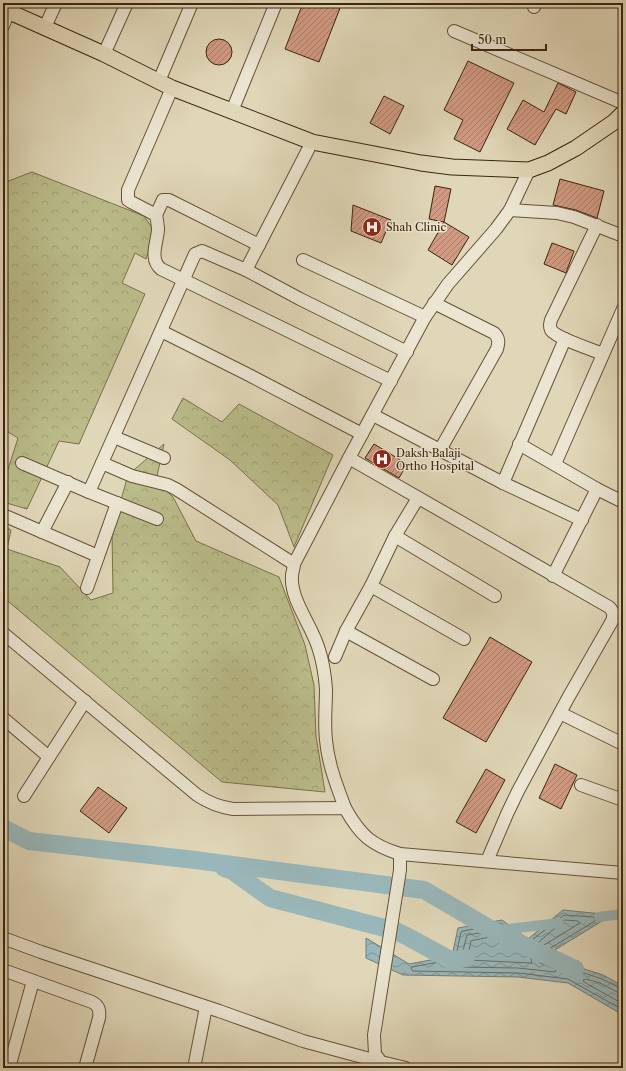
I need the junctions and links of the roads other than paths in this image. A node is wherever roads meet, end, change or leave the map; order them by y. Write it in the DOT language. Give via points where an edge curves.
graph roads {
  1 [pos="56,3"];
  2 [pos="127,3"];
  3 [pos="192,3"];
  4 [pos="276,3"];
  5 [pos="6,10"];
  6 [pos="3,26"];
  7 [pos="44,27"];
  8 [pos="454,31"];
  9 [pos="104,54"];
  10 [pos="165,84"];
  11 [pos="623,103"];
  12 [pos="232,111"];
  13 [pos="623,113"];
  14 [pos="312,142"];
  15 [pos="530,170"];
  16 [pos="510,210"];
  17 [pos="156,214"];
  18 [pos="597,225"];
  19 [pos="623,236"];
  20 [pos="259,245"];
  21 [pos="304,260"];
  22 [pos="246,270"];
  23 [pos="183,281"];
  24 [pos="434,303"];
  25 [pos="623,310"];
  26 [pos="425,317"];
  27 [pos="161,331"];
  28 [pos="565,339"];
  29 [pos="407,352"];
  30 [pos="603,354"];
  31 [pos="390,381"];
  32 [pos="373,415"];
  33 [pos="362,434"];
  34 [pos="114,437"];
  35 [pos="520,444"];
  36 [pos="440,450"];
  37 [pos="164,458"];
  38 [pos="349,458"];
  39 [pos="22,463"];
  40 [pos="102,463"];
  41 [pos="554,464"];
  42 [pos="68,482"];
  43 [pos="503,483"];
  44 [pos="598,489"];
  45 [pos="89,492"];
  46 [pos="418,498"];
  47 [pos="623,502"];
  48 [pos="117,503"];
  49 [pos="3,515"];
  50 [pos="157,519"];
  51 [pos="582,520"];
  52 [pos="42,532"];
  53 [pos="395,536"];
  54 [pos="98,556"];
  55 [pos="294,564"];
  56 [pos="553,576"];
  57 [pos="371,586"];
  58 [pos="87,588"];
  59 [pos="495,596"];
  60 [pos="346,631"];
  61 [pos="3,633"];
  62 [pos="464,639"];
  63 [pos="335,657"];
  64 [pos="433,679"];
  65 [pos="85,701"];
  66 [pos="560,713"];
  67 [pos="3,718"];
  68 [pos="623,744"];
  69 [pos="49,757"];
  70 [pos="581,785"];
  71 [pos="24,796"];
  72 [pos="623,800"];
  73 [pos="345,808"];
  74 [pos="400,854"];
  75 [pos="487,861"];
  76 [pos="623,873"];
  77 [pos="3,938"];
  78 [pos="3,970"];
  79 [pos="33,981"];
  80 [pos="206,1007"];
  81 [pos="381,1062"];
  82 [pos="9,1068"];
  83 [pos="85,1068"];
  84 [pos="194,1068"];
  85 [pos="406,1068"];
  1 -- 7 [label="street"];
  2 -- 9 [label="street"];
  3 -- 10 [label="street"];
  4 -- 12 [label="street"];
  5 -- 6 [label="street"];
  5 -- 7 [label="main road"];
  7 -- 9 [label="main road"];
  8 -- 11 [label="street"];
  9 -- 10 [label="main road"];
  10 -- 12 [label="main road"];
  10 -- 17 [label="street" via="128,194 128,200"];
  12 -- 14 [label="main road"];
  13 -- 15 [label="main road" via="576,148"];
  14 -- 15 [label="main road" via="444,166"];
  14 -- 20 [label="street"];
  15 -- 16 [label="street"];
  16 -- 18 [label="street" via="556,213"];
  16 -- 24 [label="street"];
  17 -- 20 [label="street" via="163,200 169,200"];
  17 -- 23 [label="street" via="157,265"];
  18 -- 19 [label="street"];
  18 -- 28 [label="street" via="551,320 552,331"];
  20 -- 22 [label="street"];
  21 -- 26 [label="street"];
  22 -- 23 [label="street" via="198,252"];
  22 -- 29 [label="street"];
  23 -- 27 [label="street"];
  23 -- 31 [label="street"];
  24 -- 26 [label="street"];
  24 -- 36 [label="street" via="494,332 499,342"];
  25 -- 30 [label="street"];
  26 -- 29 [label="street"];
  27 -- 33 [label="street"];
  27 -- 34 [label="street"];
  28 -- 30 [label="street"];
  28 -- 35 [label="street"];
  29 -- 31 [label="street"];
  30 -- 41 [label="street"];
  31 -- 32 [label="street"];
  32 -- 33 [label="street"];
  32 -- 36 [label="street"];
  33 -- 38 [label="street"];
  34 -- 37 [label="street"];
  34 -- 40 [label="street"];
  35 -- 41 [label="street"];
  35 -- 43 [label="street"];
  36 -- 43 [label="street"];
  38 -- 46 [label="street"];
  38 -- 55 [label="street"];
  39 -- 42 [label="street"];
  40 -- 45 [label="street"];
  40 -- 55 [label="street" via="132,476 176,489"];
  41 -- 44 [label="street"];
  42 -- 45 [label="street"];
  42 -- 52 [label="street"];
  43 -- 51 [label="street"];
  44 -- 47 [label="street"];
  44 -- 51 [label="street"];
  45 -- 48 [label="street"];
  46 -- 53 [label="street"];
  46 -- 56 [label="street"];
  48 -- 50 [label="street"];
  48 -- 54 [label="street"];
  49 -- 52 [label="street"];
  51 -- 56 [label="street"];
  52 -- 54 [label="street"];
  53 -- 57 [label="street"];
  53 -- 59 [label="street"];
  54 -- 58 [label="street"];
  55 -- 73 [label="street" via="293,589 319,649 323,665 326,688 326,742"];
  56 -- 66 [label="street" via="609,607 614,616"];
  57 -- 60 [label="street"];
  57 -- 62 [label="street"];
  60 -- 63 [label="street"];
  60 -- 64 [label="street"];
  61 -- 65 [label="street"];
  65 -- 69 [label="street"];
  65 -- 73 [label="street" via="208,802 233,809"];
  66 -- 68 [label="street"];
  66 -- 75 [label="street" via="507,814"];
  67 -- 69 [label="street"];
  69 -- 71 [label="street"];
  70 -- 72 [label="street"];
  73 -- 74 [label="street" via="358,830 372,842"];
  74 -- 75 [label="street"];
  74 -- 81 [label="street" via="400,870 374,1041 376,1054"];
  75 -- 76 [label="street"];
  77 -- 80 [label="street"];
  78 -- 79 [label="street"];
  79 -- 82 [label="street"];
  79 -- 83 [label="street" via="97,1005 100,1010"];
  80 -- 81 [label="street" via="303,1041"];
  80 -- 84 [label="street"];
  81 -- 85 [label="street"];
}
